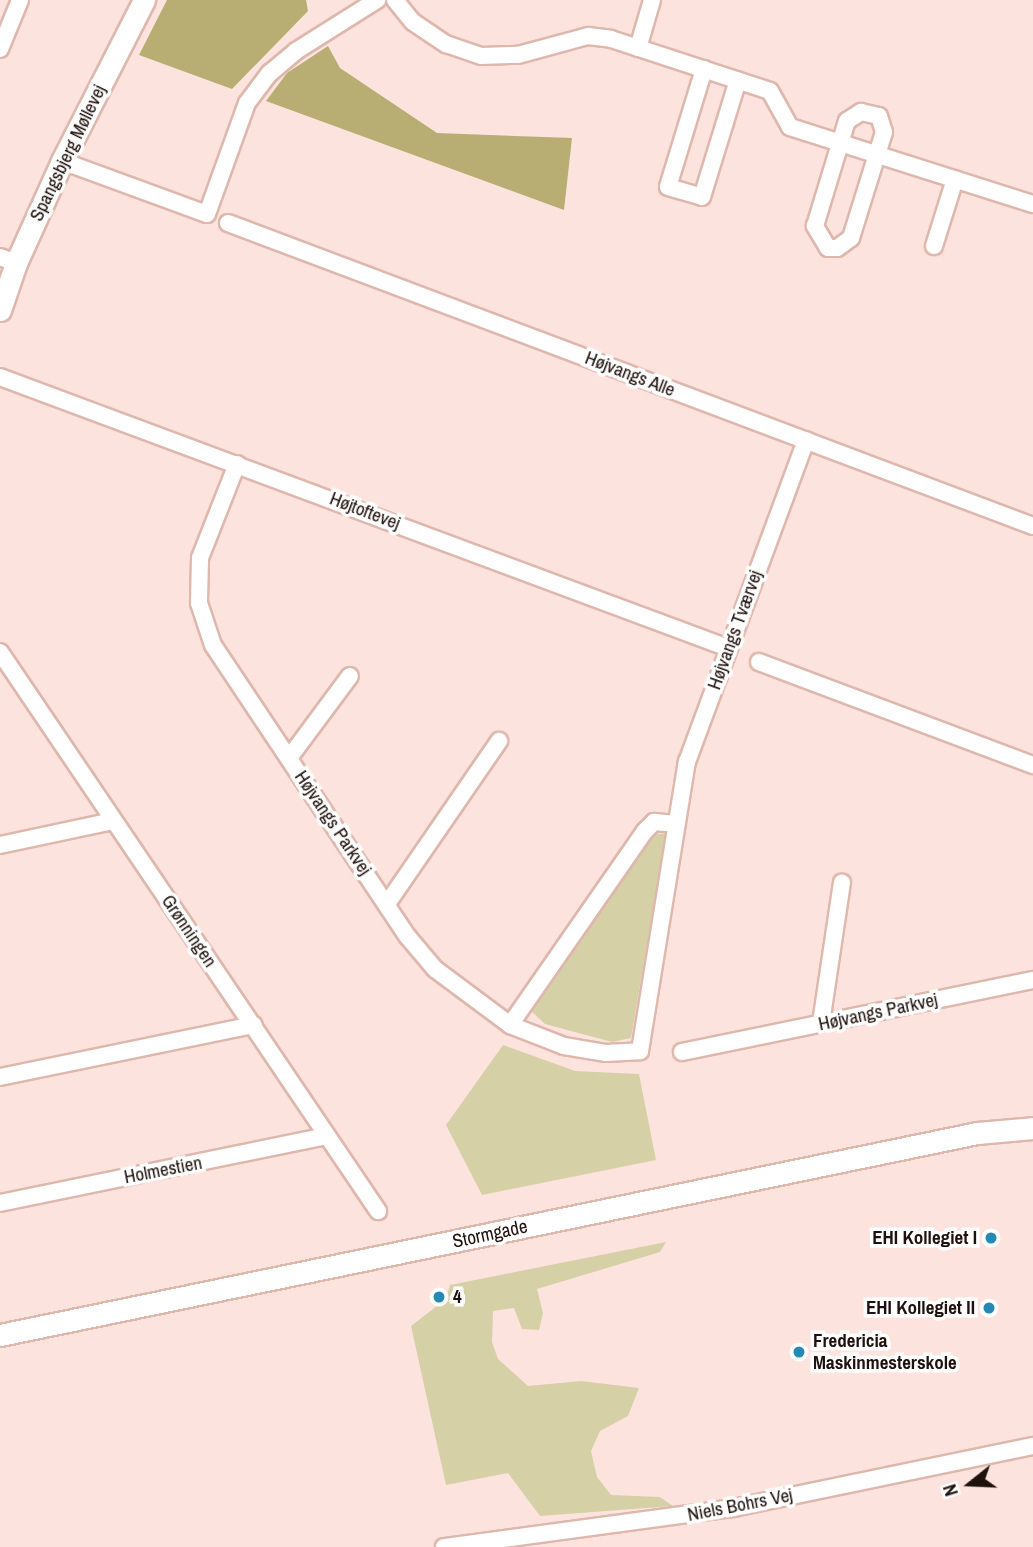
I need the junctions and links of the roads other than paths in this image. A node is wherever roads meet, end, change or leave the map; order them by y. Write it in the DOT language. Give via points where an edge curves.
graph roads {
  1 [pos="20,0"];
  2 [pos="144,0"];
  3 [pos="377,0"];
  4 [pos="395,0"];
  5 [pos="652,0"];
  6 [pos="1,44"];
  7 [pos="638,48"];
  8 [pos="704,69"];
  9 [pos="738,80"];
  10 [pos="841,143"];
  11 [pos="877,155"];
  12 [pos="62,161"];
  13 [pos="955,180"];
  14 [pos="1033,204"];
  15 [pos="228,223"];
  16 [pos="934,246"];
  17 [pos="8,260"];
  18 [pos="0,310"];
  19 [pos="0,377"];
  20 [pos="806,440"];
  21 [pos="237,464"];
  22 [pos="1033,526"];
  23 [pos="728,648"];
  24 [pos="0,652"];
  25 [pos="759,662"];
  26 [pos="350,676"];
  27 [pos="499,741"];
  28 [pos="289,758"];
  29 [pos="1033,765"];
  30 [pos="114,821"];
  31 [pos="675,824"];
  32 [pos="0,845"];
  33 [pos="842,883"];
  34 [pos="387,904"];
  35 [pos="1033,980"];
  36 [pos="821,1023"];
  37 [pos="254,1025"];
  38 [pos="510,1025"];
  39 [pos="640,1051"];
  40 [pos="682,1052"];
  41 [pos="0,1077"];
  42 [pos="1033,1114"];
  43 [pos="1033,1128"];
  44 [pos="977,1133"];
  45 [pos="327,1136"];
  46 [pos="0,1203"];
  47 [pos="378,1211"];
  48 [pos="1,1335"];
  49 [pos="1033,1446"];
  50 [pos="563,1531"];
  51 [pos="444,1547"];
  52 [pos="567,1547"];
  1 -- 6 [label="street"];
  2 -- 12 [label="street, Spangsbjerg Møllevej"];
  3 -- 12 [label="street" via="296,51 270,73 247,103 207,214"];
  4 -- 7 [label="street" via="413,22 435,37 481,56 518,55 588,36"];
  5 -- 7 [label="street"];
  7 -- 8 [label="street"];
  8 -- 9 [label="street"];
  8 -- 9 [label="street" via="668,187 702,197"];
  9 -- 10 [label="street" via="770,90 790,127"];
  10 -- 11 [label="street"];
  10 -- 11 [label="street" via="847,121 861,112 872,112 883,123"];
  10 -- 11 [label="street" via="815,226 828,248 837,248 851,238"];
  11 -- 13 [label="street"];
  12 -- 17 [label="street, Spangsbjerg Møllevej"];
  13 -- 14 [label="street"];
  13 -- 16 [label="street"];
  15 -- 20 [label="street, Højvangs Alle"];
  17 -- 18 [label="street, Spangsbjerg Møllevej"];
  19 -- 21 [label="street, Højtoftevej"];
  20 -- 22 [label="street, Højvangs Alle"];
  20 -- 23 [label="street, Højvangs Tværvej"];
  21 -- 23 [label="street, Højtoftevej"];
  21 -- 28 [label="street, Højvangs Parkvej" via="200,558 199,603 213,645"];
  23 -- 31 [label="street, Højvangs Tværvej" via="687,762"];
  24 -- 30 [label="street, Grønningen"];
  25 -- 29 [label="street"];
  26 -- 28 [label="street"];
  27 -- 34 [label="street"];
  28 -- 34 [label="street, Højvangs Parkvej"];
  30 -- 32 [label="street"];
  30 -- 37 [label="street, Grønningen"];
  31 -- 38 [label="street" via="654,822 645,831"];
  31 -- 39 [label="street, Højvangs Tværvej"];
  33 -- 36 [label="street"];
  34 -- 38 [label="street, Højvangs Parkvej" via="435,969"];
  35 -- 36 [label="street, Højvangs Parkvej"];
  36 -- 40 [label="street, Højvangs Parkvej"];
  37 -- 41 [label="street"];
  37 -- 45 [label="street, Grønningen"];
  38 -- 39 [label="street, Højvangs Parkvej" via="564,1045 606,1052"];
  42 -- 44 [label="street, Stormgade"];
  43 -- 44 [label="street, Stormgade"];
  44 -- 48 [label="street, Stormgade"];
  45 -- 46 [label="street, Holmestien"];
  45 -- 47 [label="street, Grønningen"];
  49 -- 50 [label="street, Niels Bohrs Vej" via="733,1508"];
  50 -- 51 [label="street, Niels Bohrs Vej"];
  50 -- 52 [label="street"];
}
